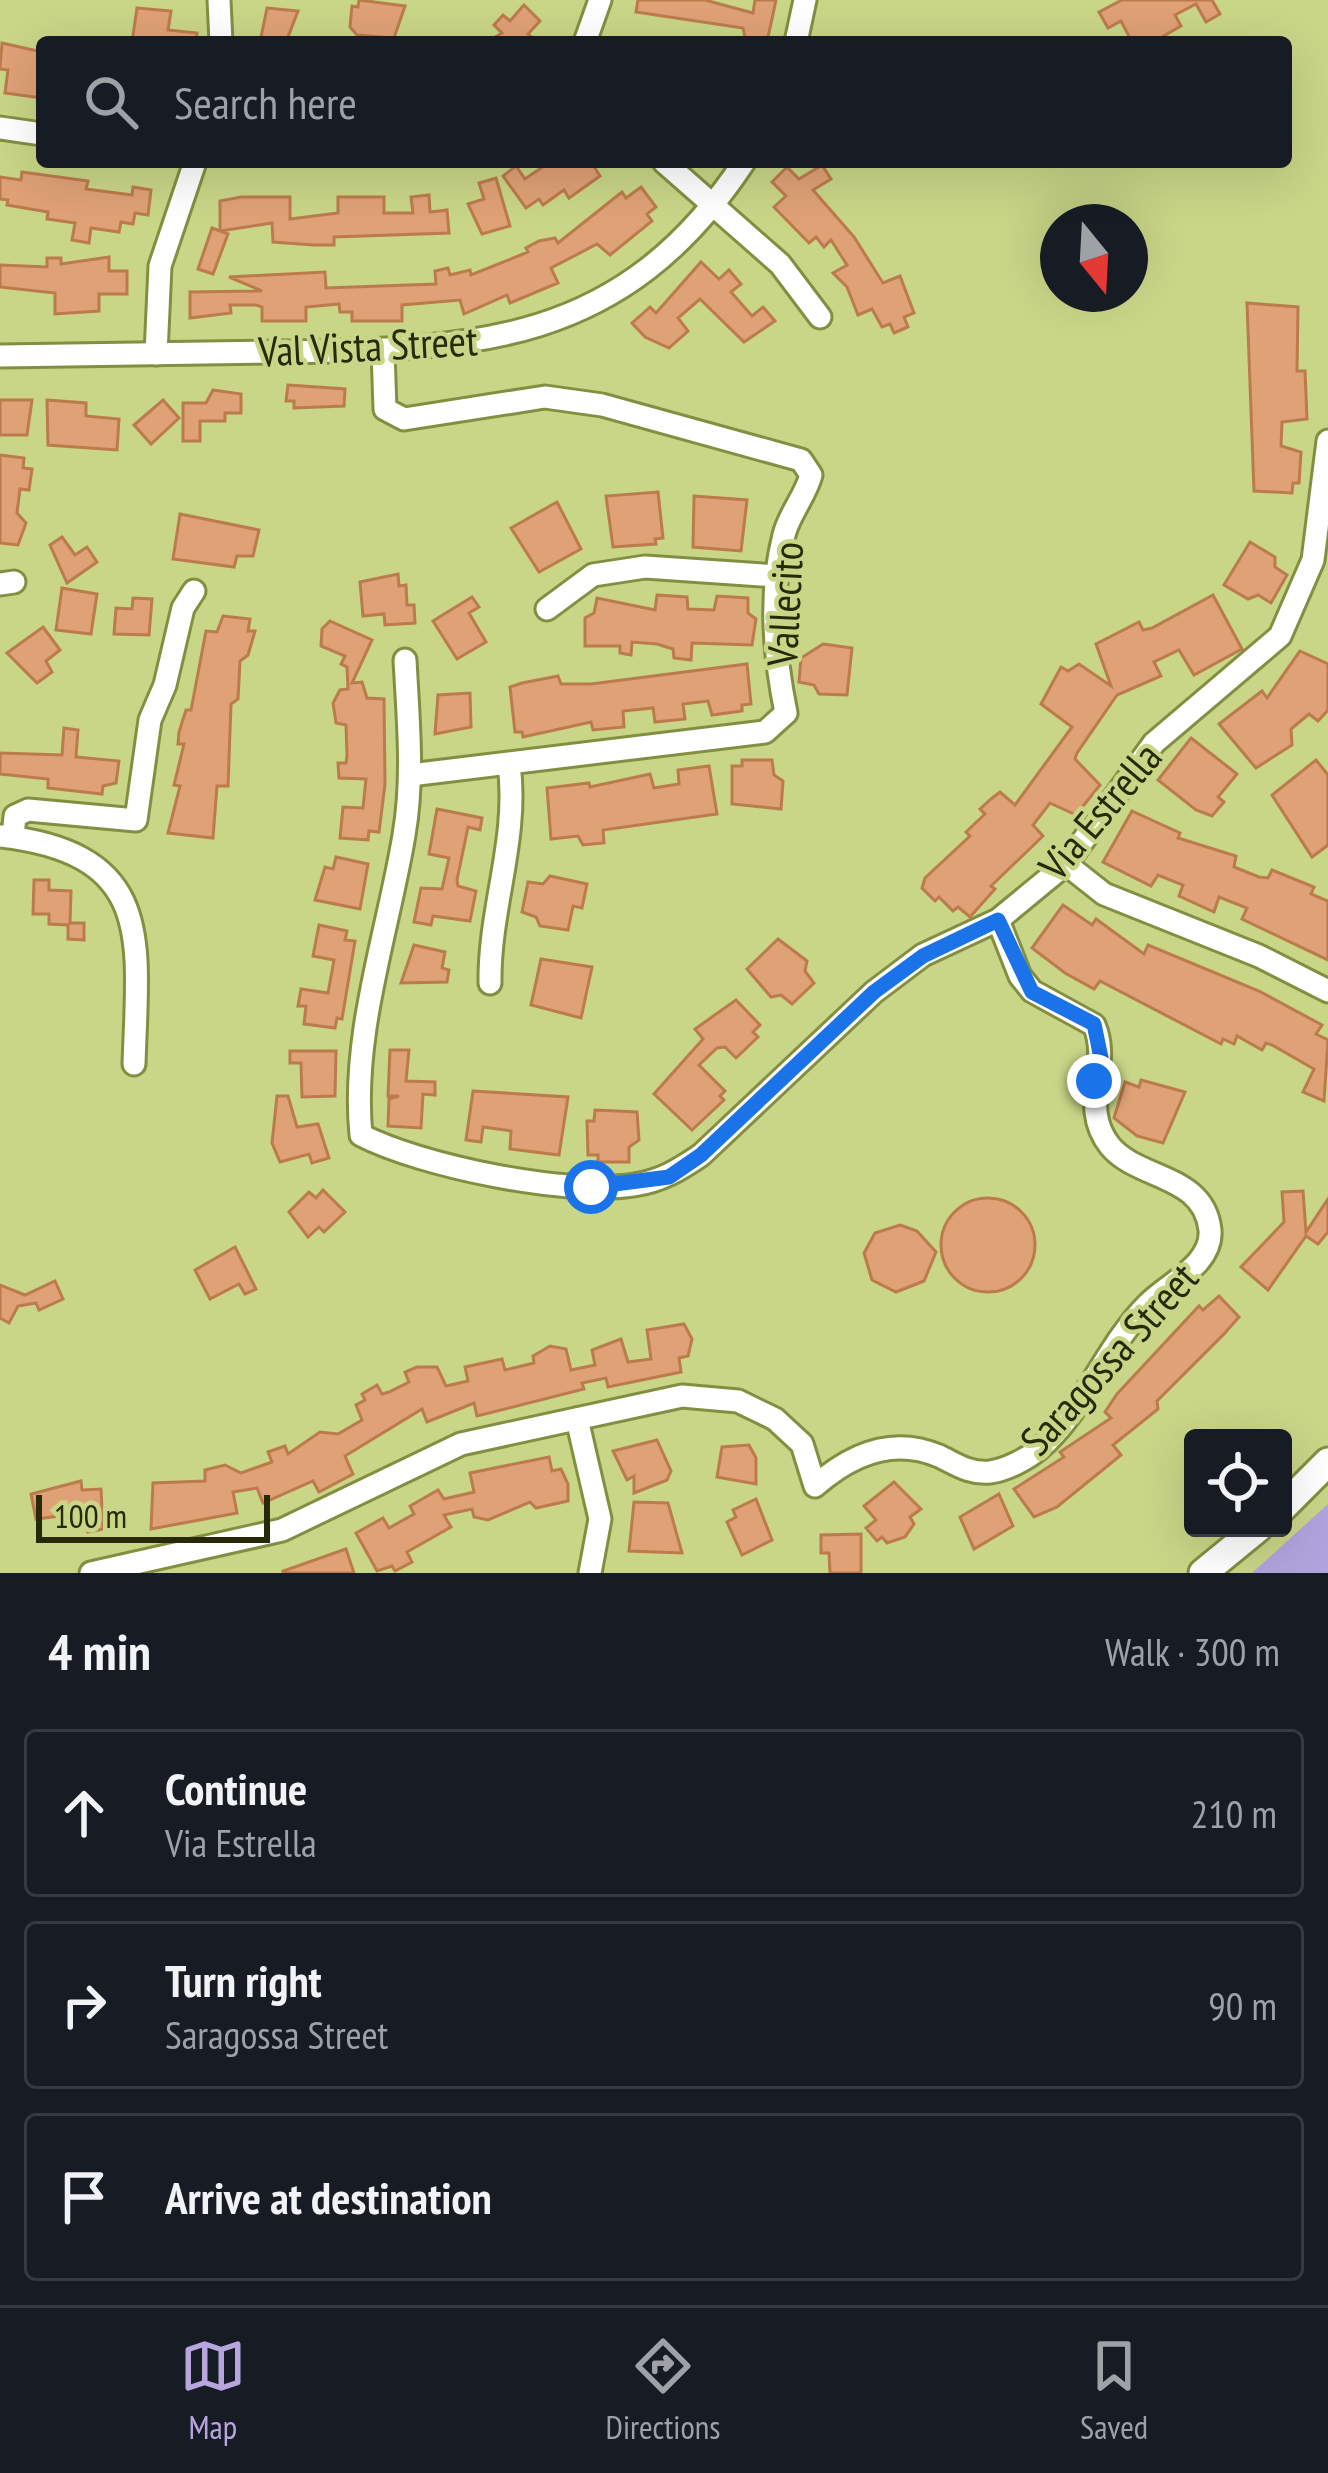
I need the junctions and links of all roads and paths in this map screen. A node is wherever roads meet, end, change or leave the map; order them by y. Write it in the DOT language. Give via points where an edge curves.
graph roads {
  1 [pos="219,0"];
  2 [pos="599,0"];
  3 [pos="805,0"];
  4 [pos="221,36"];
  5 [pos="587,36"];
  6 [pos="797,36"];
  7 [pos="0,128"];
  8 [pos="36,133"];
  9 [pos="193,168"];
  10 [pos="671,168"];
  11 [pos="740,168"];
  12 [pos="716,204"];
  13 [pos="820,317"];
  14 [pos="383,351"];
  15 [pos="156,354"];
  16 [pos="0,356"];
  17 [pos="1328,440"];
  18 [pos="777,577"];
  19 [pos="194,591"];
  20 [pos="548,609"];
  21 [pos="405,660"];
  22 [pos="509,764"];
  23 [pos="410,775"];
  24 [pos="6,837"];
  25 [pos="1066,864"];
  26 [pos="998,920"];
  27 [pos="490,983"];
  28 [pos="1328,992"];
  29 [pos="134,1064"];
  30 [pos="577,1419"];
  31 [pos="1328,1462"];
  32 [pos="1292,1498"];
  33 [pos="1247,1537"];
  34 [pos="92,1573"];
  35 [pos="590,1573"];
  36 [pos="1203,1573"];
  1 -- 4 [label="street"];
  2 -- 5 [label="street"];
  3 -- 6 [label="street"];
  7 -- 8 [label="street"];
  9 -- 15 [label="street" via="160,266"];
  10 -- 12 [label="street"];
  11 -- 12 [label="street, Val Vista Street"];
  12 -- 13 [label="street" via="781,264"];
  12 -- 14 [label="street, Val Vista Street" via="657,262 590,304 517,335"];
  14 -- 15 [label="street, Val Vista Street"];
  14 -- 18 [label="street, Vallecito" via="386,409 404,419 545,398 602,405 801,460 811,476 784,530"];
  15 -- 16 [label="street, Val Vista Street"];
  17 -- 25 [label="street, Via Estrella" via="1313,560 1280,636 1154,742"];
  18 -- 20 [label="street" via="646,568 593,574"];
  18 -- 22 [label="street, Vallecito" via="773,652 786,713 765,732"];
  19 -- 24 [label="street" via="150,720 136,820 28,810 15,816"];
  21 -- 23 [label="street"];
  22 -- 23 [label="street, Vallecito"];
  22 -- 27 [label="street" via="514,806 489,945"];
  23 -- 26 [label="street, Via Estrella" via="366,1028 361,1135 453,1167 591,1187 669,1177 874,992 923,956"];
  24 -- 29 [label="street" via="94,863 130,908 138,938"];
  25 -- 26 [label="street, Via Estrella"];
  25 -- 28 [label="street" via="1104,894"];
  26 -- 30 [label="street, Saragossa Street" via="1032,992 1094,1024 1101,1058 1093,1103 1111,1147 1165,1174 1203,1209 1209,1246 1196,1264 1130,1324 1039,1449 990,1472 896,1446 847,1458 815,1486 802,1444 738,1401 682,1396"];
  30 -- 34 [label="street, Saragossa Street" via="426,1456 282,1530"];
  30 -- 35 [label="street" via="600,1519"];
  31 -- 32 [label="main road"];
  33 -- 36 [label="main road"];
}
